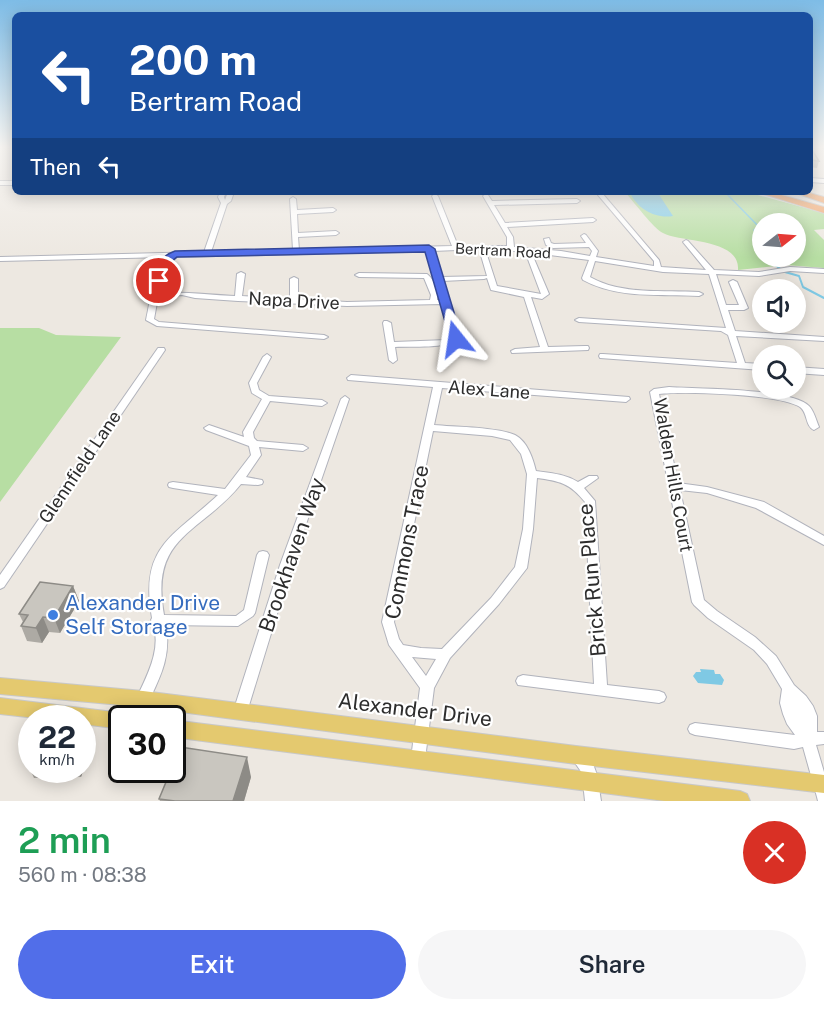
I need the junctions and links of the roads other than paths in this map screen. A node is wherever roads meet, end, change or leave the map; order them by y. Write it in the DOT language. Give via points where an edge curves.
graph roads {
  1 [pos="222,195"];
  2 [pos="230,195"];
  3 [pos="601,195"];
  4 [pos="772,195"];
  5 [pos="799,195"];
  6 [pos="805,195"];
  7 [pos="435,196"];
  8 [pos="293,199"];
  9 [pos="577,201"];
  10 [pos="824,201"];
  11 [pos="224,203"];
  12 [pos="333,210"];
  13 [pos="824,210"];
  14 [pos="294,213"];
  15 [pos="593,220"];
  16 [pos="503,225"];
  17 [pos="336,233"];
  18 [pos="295,235"];
  19 [pos="584,236"];
  20 [pos="547,238"];
  21 [pos="686,242"];
  22 [pos="590,245"];
  23 [pos="486,247"];
  24 [pos="456,248"];
  25 [pos="512,248"];
  26 [pos="429,249"];
  27 [pos="532,250"];
  28 [pos="296,251"];
  29 [pos="207,253"];
  30 [pos="175,254"];
  31 [pos="0,259"];
  32 [pos="592,260"];
  33 [pos="657,269"];
  34 [pos="824,271"];
  35 [pos="712,272"];
  36 [pos="241,274"];
  37 [pos="359,275"];
  38 [pos="484,277"];
  39 [pos="294,279"];
  40 [pos="439,279"];
  41 [pos="733,282"];
  42 [pos="523,292"];
  43 [pos="699,294"];
  44 [pos="156,295"];
  45 [pos="542,297"];
  46 [pos="238,298"];
  47 [pos="294,301"];
  48 [pos="530,305"];
  49 [pos="722,307"];
  50 [pos="579,320"];
  51 [pos="387,323"];
  52 [pos="731,333"];
  53 [pos="324,337"];
  54 [pos="824,339"];
  55 [pos="391,345"];
  56 [pos="585,348"];
  57 [pos="545,349"];
  58 [pos="161,350"];
  59 [pos="515,351"];
  60 [pos="603,356"];
  61 [pos="267,357"];
  62 [pos="393,360"];
  63 [pos="742,366"];
  64 [pos="752,366"];
  65 [pos="806,371"];
  66 [pos="824,372"];
  67 [pos="351,378"];
  68 [pos="438,386"];
  69 [pos="267,398"];
  70 [pos="345,399"];
  71 [pos="626,399"];
  72 [pos="322,403"];
  73 [pos="814,427"];
  74 [pos="209,428"];
  75 [pos="430,428"];
  76 [pos="254,444"];
  77 [pos="303,448"];
  78 [pos="532,474"];
  79 [pos="593,478"];
  80 [pos="238,480"];
  81 [pos="258,482"];
  82 [pos="173,485"];
  83 [pos="579,486"];
  84 [pos="673,486"];
  85 [pos="228,492"];
  86 [pos="824,541"];
  87 [pos="263,555"];
  88 [pos="0,584"];
  89 [pos="157,620"];
  90 [pos="399,649"];
  91 [pos="445,654"];
  92 [pos="523,681"];
  93 [pos="0,686"];
  94 [pos="427,687"];
  95 [pos="601,689"];
  96 [pos="659,697"];
  97 [pos="143,699"];
  98 [pos="0,706"];
  99 [pos="240,712"];
  100 [pos="108,719"];
  101 [pos="695,729"];
  102 [pos="186,730"];
  103 [pos="421,735"];
  104 [pos="824,738"];
  105 [pos="808,740"];
  106 [pos="576,755"];
  107 [pos="418,759"];
  108 [pos="823,788"];
  109 [pos="592,792"];
  110 [pos="740,801"];
  1 -- 11 [label="street"];
  2 -- 11 [label="street"];
  3 -- 33 [label="street" via="657,261"];
  4 -- 13 [label="highway"];
  5 -- 10 [label="highway"];
  6 -- 10 [label="highway"];
  7 -- 24 [label="street"];
  8 -- 14 [label="street"];
  9 -- 16 [label="street" via="488,200"];
  11 -- 29 [label="street"];
  12 -- 14 [label="street"];
  14 -- 18 [label="street"];
  15 -- 16 [label="street"];
  16 -- 25 [label="street"];
  17 -- 18 [label="street"];
  18 -- 28 [label="street"];
  19 -- 22 [label="street"];
  20 -- 22 [label="street" via="553,246"];
  21 -- 35 [label="street"];
  22 -- 32 [label="street" via="595,251"];
  23 -- 24 [label="street, Bertram Road"];
  23 -- 25 [label="street, Bertram Road"];
  23 -- 42 [label="street" via="483,252 494,288"];
  24 -- 26 [label="street, Bertram Road"];
  25 -- 27 [label="street, Bertram Road"];
  26 -- 28 [label="street, Bertram Road"];
  26 -- 40 [label="street"];
  27 -- 32 [label="street, Bertram Road"];
  27 -- 45 [label="street" via="529,254 545,294"];
  28 -- 29 [label="street, Bertram Road"];
  29 -- 30 [label="street, Bertram Road"];
  30 -- 31 [label="street, Bertram Road"];
  30 -- 44 [label="street" via="162,268"];
  32 -- 33 [label="street, Bertram Road"];
  32 -- 43 [label="street" via="586,278 601,287"];
  33 -- 35 [label="street, Bertram Road"];
  34 -- 35 [label="street, Bertram Road"];
  35 -- 49 [label="street"];
  36 -- 46 [label="street"];
  37 -- 47 [label="street, Napa Drive" via="427,276 436,302"];
  38 -- 40 [label="street"];
  39 -- 47 [label="street"];
  40 -- 55 [label="street" via="456,339"];
  41 -- 49 [label="street" via="744,308"];
  42 -- 45 [label="street"];
  42 -- 48 [label="street"];
  44 -- 46 [label="street, Napa Drive"];
  44 -- 53 [label="street" via="150,320 157,324"];
  45 -- 48 [label="street"];
  46 -- 47 [label="street, Napa Drive"];
  48 -- 57 [label="street"];
  49 -- 52 [label="street"];
  50 -- 52 [label="street" via="722,329"];
  51 -- 55 [label="street"];
  52 -- 54 [label="street"];
  52 -- 63 [label="street"];
  55 -- 62 [label="street"];
  56 -- 57 [label="street"];
  57 -- 59 [label="street"];
  58 -- 88 [label="street, Glennfield Lane"];
  60 -- 63 [label="street"];
  61 -- 69 [label="street" via="253,383 255,391"];
  63 -- 64 [label="street"];
  65 -- 66 [label="street"];
  67 -- 68 [label="street, Alex Lane"];
  68 -- 71 [label="street, Alex Lane"];
  68 -- 75 [label="street, Commons Trace"];
  69 -- 72 [label="street"];
  69 -- 76 [label="street" via="248,432"];
  70 -- 99 [label="street, Brookhaven Way" via="286,565"];
  73 -- 84 [label="street, Walden Hills Court" via="804,406 781,398 654,392"];
  74 -- 76 [label="street"];
  75 -- 78 [label="street" via="513,438 526,453"];
  75 -- 90 [label="street, Commons Trace" via="388,622"];
  76 -- 77 [label="street"];
  76 -- 80 [label="street" via="256,455"];
  78 -- 83 [label="street, Brick Run Place" via="562,478"];
  78 -- 91 [label="street" via="521,568"];
  79 -- 83 [label="street"];
  80 -- 81 [label="street"];
  80 -- 85 [label="street"];
  82 -- 85 [label="street"];
  83 -- 95 [label="street, Brick Run Place" via="590,501"];
  84 -- 86 [label="street" via="707,490 760,505"];
  84 -- 105 [label="street, Walden Hills Court" via="698,602 759,646 776,665 789,689 786,704 792,721"];
  85 -- 89 [label="street" via="184,527 163,553 155,577"];
  87 -- 89 [label="street" via="249,613 238,621"];
  89 -- 97 [label="street" via="162,650"];
  90 -- 91 [label="street"];
  90 -- 94 [label="street, Commons Trace"];
  91 -- 94 [label="street"];
  92 -- 95 [label="street"];
  93 -- 97 [label="main road, Alexander Drive"];
  94 -- 103 [label="street"];
  95 -- 96 [label="street"];
  97 -- 99 [label="main road, Alexander Drive"];
  98 -- 100 [label="main road"];
  99 -- 103 [label="main road, Alexander Drive"];
  101 -- 105 [label="street" via="794,742"];
  102 -- 107 [label="main road"];
  103 -- 106 [label="main road, Alexander Drive"];
  103 -- 107 [label="street"];
  104 -- 105 [label="street"];
  105 -- 108 [label="street, Walden Hills Court"];
  106 -- 108 [label="main road, Alexander Drive"];
  106 -- 109 [label="street" via="589,770"];
  107 -- 109 [label="main road"];
  109 -- 110 [label="main road"];
}
